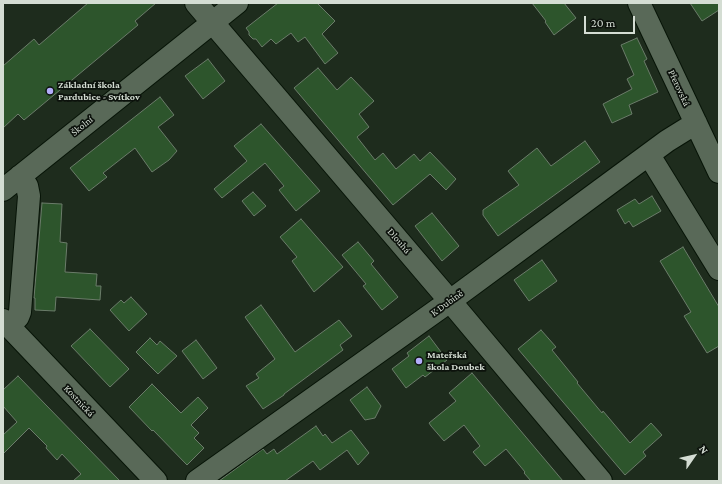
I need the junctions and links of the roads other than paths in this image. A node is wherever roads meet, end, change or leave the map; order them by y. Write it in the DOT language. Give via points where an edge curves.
graph roads {
  1 [pos="196,3"];
  2 [pos="237,3"];
  3 [pos="640,3"];
  4 [pos="212,23"];
  5 [pos="696,123"];
  6 [pos="649,155"];
  7 [pos="719,172"];
  8 [pos="20,176"];
  9 [pos="3,190"];
  10 [pos="719,269"];
  11 [pos="450,301"];
  12 [pos="6,323"];
  13 [pos="156,481"];
  14 [pos="197,481"];
  15 [pos="601,481"];
  1 -- 4 [label="street, Dlouhá"];
  2 -- 4 [label="street, Školní"];
  3 -- 5 [label="street, Přerovská"];
  4 -- 8 [label="street, Školní"];
  4 -- 11 [label="street, Dlouhá"];
  5 -- 6 [label="street, K Dubině"];
  5 -- 7 [label="street, Přerovská"];
  6 -- 10 [label="street"];
  6 -- 11 [label="street, K Dubině"];
  8 -- 9 [label="street, Školní"];
  8 -- 12 [label="street" via="27,186 29,196 20,312 18,317"];
  11 -- 14 [label="street, K Dubině"];
  11 -- 15 [label="street, Dlouhá"];
  12 -- 13 [label="street, Kostnická"];
}
